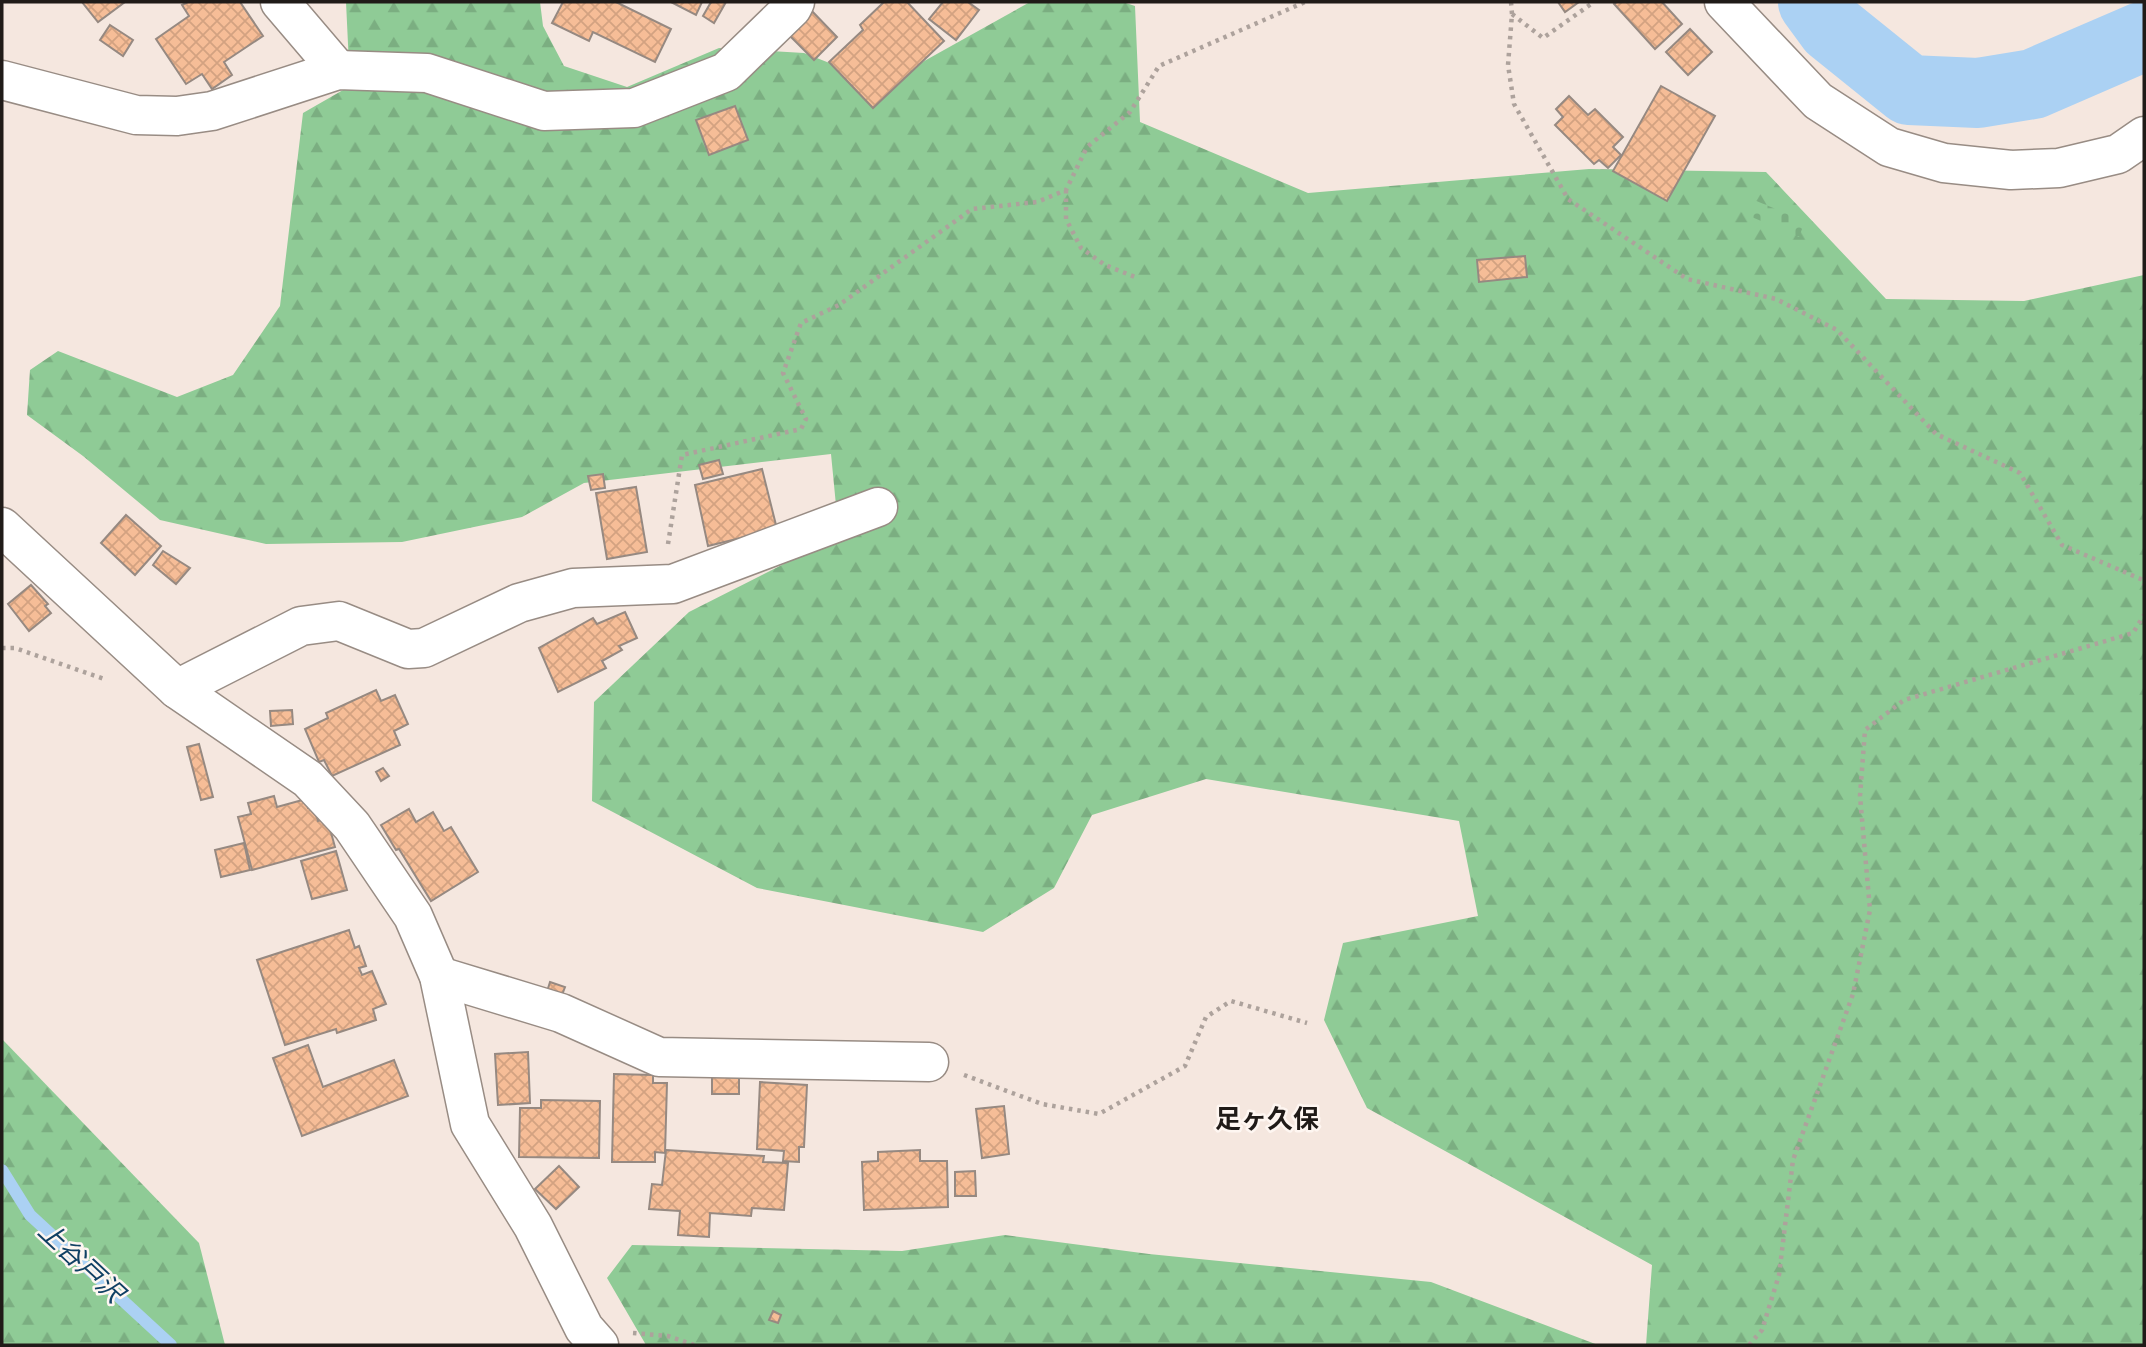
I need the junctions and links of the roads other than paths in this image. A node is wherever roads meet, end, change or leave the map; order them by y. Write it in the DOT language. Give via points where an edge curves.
graph roads {
  1 [pos="280,2"];
  2 [pos="795,2"];
  3 [pos="1724,2"];
  4 [pos="338,70"];
  5 [pos="2,80"];
  6 [pos="2144,136"];
  7 [pos="878,507"];
  8 [pos="2,527"];
  9 [pos="170,683"];
  10 [pos="439,976"];
  11 [pos="929,1062"];
  12 [pos="591,1337"];
  1 -- 4 [label="street"];
  2 -- 4 [label="street" via="726,72 634,108 544,111 427,74"];
  3 -- 6 [label="street" via="1818,102 1889,147 1944,163 2011,170 2059,168 2118,154"];
  4 -- 5 [label="street" via="212,111 177,116 136,115"];
  7 -- 9 [label="street" via="673,584 573,587 519,603 424,648 408,649 339,621 301,626"];
  8 -- 9 [label="street"];
  9 -- 10 [label="street" via="308,779 352,827 413,916"];
  10 -- 11 [label="street" via="561,1013 659,1057"];
  10 -- 12 [label="street" via="470,1124 533,1226"];
}
